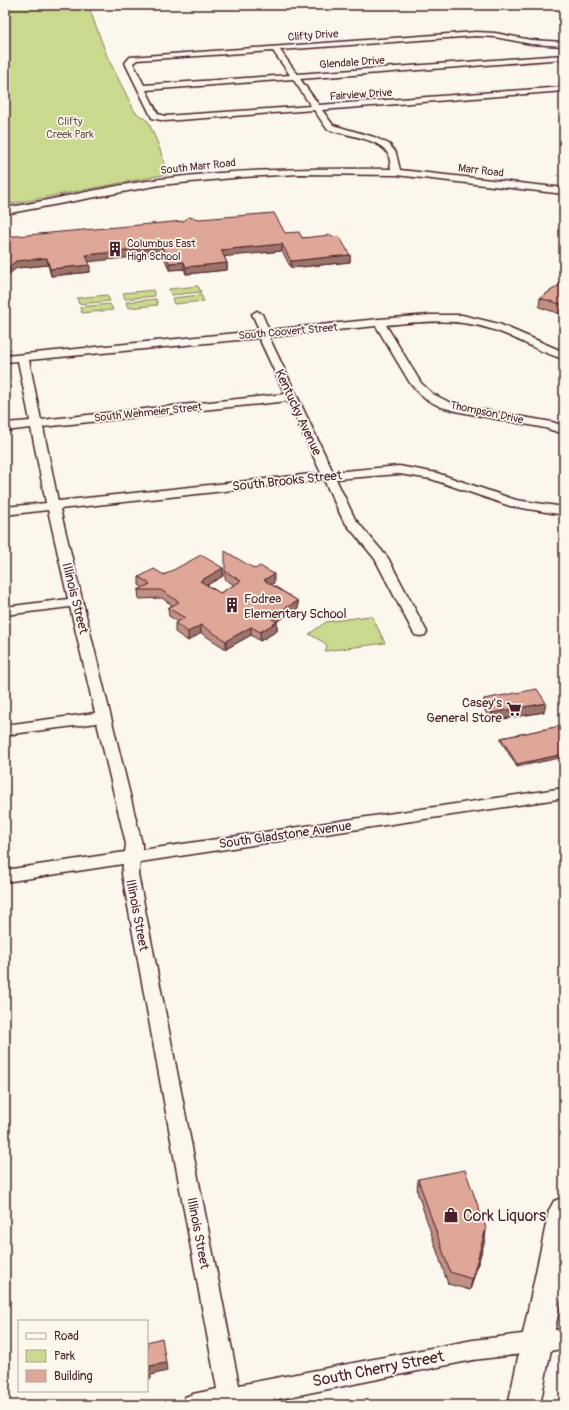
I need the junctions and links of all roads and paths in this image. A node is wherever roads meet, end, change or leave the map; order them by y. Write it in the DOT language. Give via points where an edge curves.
graph roads {
  1 [pos="564,44"];
  2 [pos="276,48"];
  3 [pos="564,57"];
  4 [pos="295,77"];
  5 [pos="142,88"];
  6 [pos="564,89"];
  7 [pos="317,108"];
  8 [pos="160,118"];
  9 [pos="396,172"];
  10 [pos="564,191"];
  11 [pos="5,211"];
  12 [pos="256,314"];
  13 [pos="379,322"];
  14 [pos="262,334"];
  15 [pos="564,356"];
  16 [pos="23,357"];
  17 [pos="5,359"];
  18 [pos="292,397"];
  19 [pos="37,424"];
  20 [pos="5,427"];
  21 [pos="564,430"];
  22 [pos="329,476"];
  23 [pos="53,506"];
  24 [pos="5,511"];
  25 [pos="564,511"];
  26 [pos="77,602"];
  27 [pos="5,611"];
  28 [pos="420,632"];
  29 [pos="104,717"];
  30 [pos="5,730"];
  31 [pos="564,793"];
  32 [pos="132,857"];
  33 [pos="5,876"];
  34 [pos="564,1210"];
  35 [pos="550,1340"];
  36 [pos="231,1401"];
  37 [pos="193,1405"];
  38 [pos="524,1405"];
  1 -- 2 [label="street, Clifty Drive" via="476,34"];
  2 -- 4 [label="street"];
  2 -- 5 [label="street, Clifty Drive" via="133,59 129,63"];
  3 -- 4 [label="street, Glendale Drive"];
  4 -- 5 [label="street, Glendale Drive"];
  4 -- 7 [label="street"];
  5 -- 8 [label="street, Clifty Drive" via="155,116"];
  6 -- 7 [label="street, Fairview Drive"];
  7 -- 8 [label="street, Fairview Drive"];
  7 -- 9 [label="street" via="335,130 368,138 387,147 392,152"];
  9 -- 10 [label="street, Marr Road"];
  9 -- 11 [label="street, South Marr Road" via="292,172 167,181"];
  12 -- 14 [label="street, Kentucky Avenue" via="264,329"];
  13 -- 14 [label="street, South Coovert Street"];
  13 -- 15 [label="street, South Coovert Street" via="430,318 471,320 496,327"];
  13 -- 21 [label="street, Thompson Drive" via="417,386 426,394 462,409"];
  14 -- 16 [label="street, South Coovert Street"];
  14 -- 18 [label="street, Kentucky Avenue"];
  16 -- 17 [label="street, South Coovert Street"];
  16 -- 19 [label="street, Illinois Street"];
  18 -- 19 [label="street, South Wehmeier Street"];
  18 -- 22 [label="street, Kentucky Avenue"];
  19 -- 20 [label="street, South Wehmeier Street"];
  19 -- 23 [label="street, Illinois Street"];
  22 -- 23 [label="street, South Brooks Street"];
  22 -- 25 [label="street, South Brooks Street" via="399,470 433,476 514,503"];
  22 -- 28 [label="street, Kentucky Avenue" via="349,520 384,562"];
  23 -- 24 [label="street, South Brooks Street"];
  23 -- 26 [label="street, Illinois Street"];
  26 -- 27 [label="street"];
  26 -- 29 [label="street, Illinois Street"];
  29 -- 30 [label="street"];
  29 -- 32 [label="street, Illinois Street" via="134,844"];
  31 -- 32 [label="street, South Gladstone Avenue"];
  32 -- 33 [label="street, South Gladstone Avenue"];
  32 -- 36 [label="street, Illinois Street" via="130,874"];
  34 -- 35 [label="highway"];
  35 -- 36 [label="street, South Cherry Street" via="473,1350"];
  35 -- 38 [label="highway"];
  36 -- 37 [label="street, South Cherry Street"];
}
